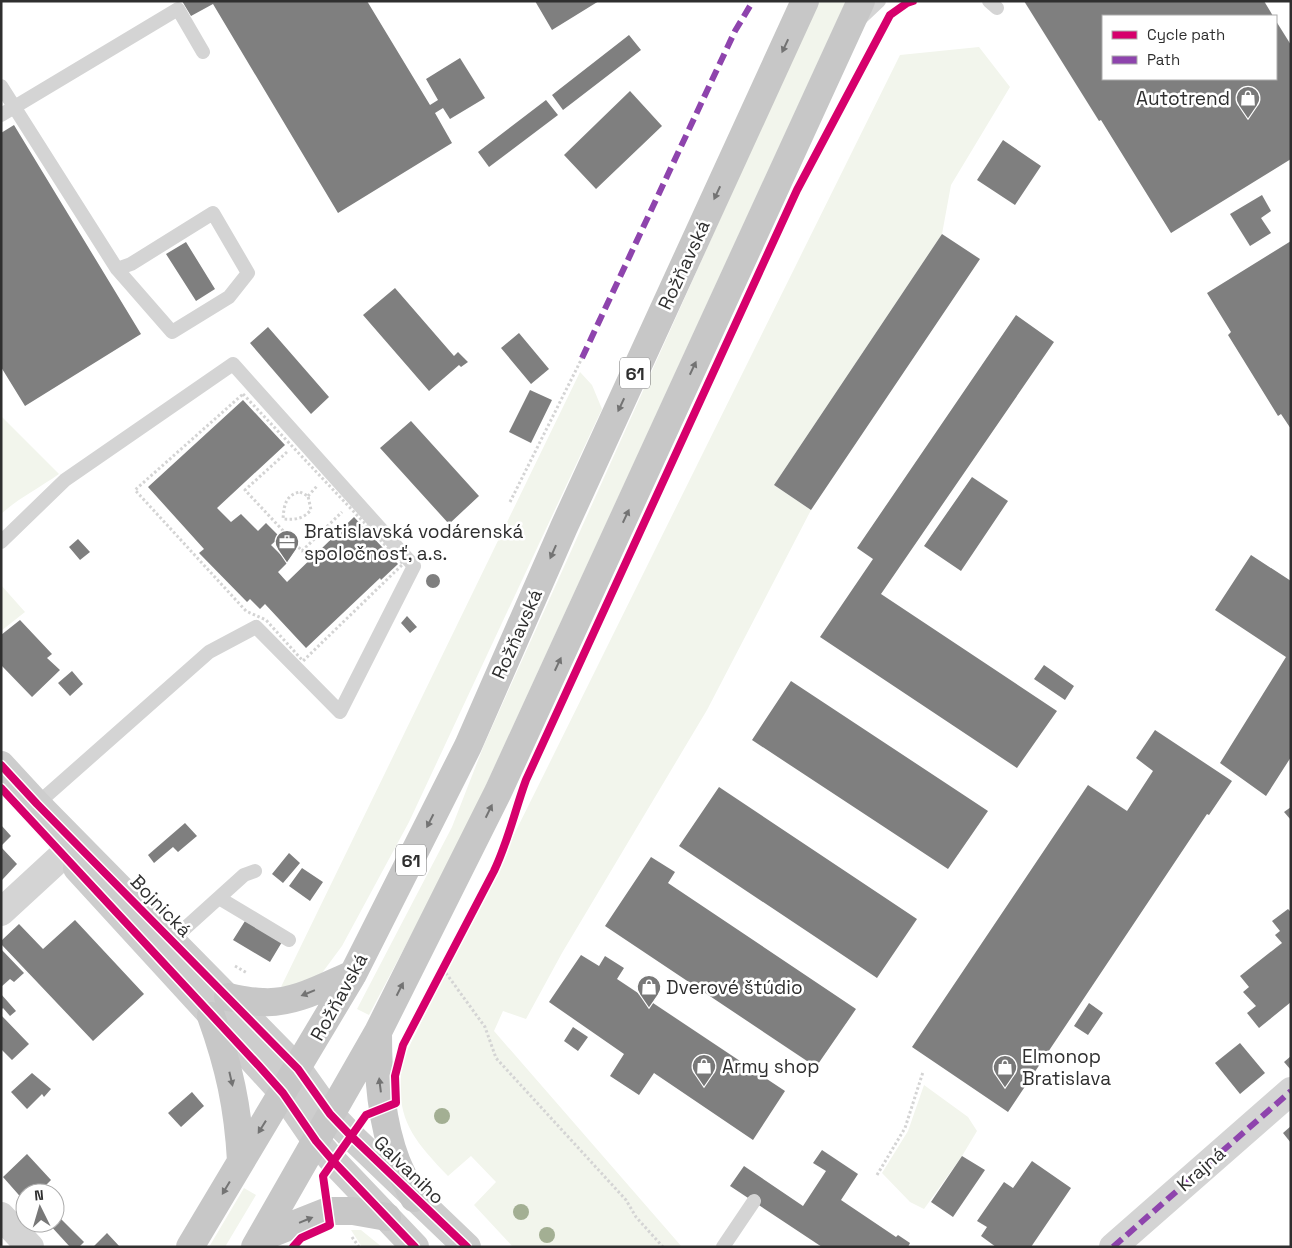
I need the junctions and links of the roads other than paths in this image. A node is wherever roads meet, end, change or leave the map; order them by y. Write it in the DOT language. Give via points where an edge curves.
graph roads {
  1 [pos="805,1"];
  2 [pos="861,1"];
  3 [pos="879,1"];
  4 [pos="989,1"];
  5 [pos="993,1"];
  6 [pos="847,30"];
  7 [pos="203,52"];
  8 [pos="1,86"];
  9 [pos="9,104"];
  10 [pos="1,115"];
  11 [pos="117,269"];
  12 [pos="1,542"];
  13 [pos="1,765"];
  14 [pos="1,788"];
  15 [pos="37,804"];
  16 [pos="64,854"];
  17 [pos="255,872"];
  18 [pos="218,898"];
  19 [pos="1,912"];
  20 [pos="172,940"];
  21 [pos="289,940"];
  22 [pos="353,974"];
  23 [pos="219,1006"];
  24 [pos="378,1032"];
  25 [pos="298,1070"];
  26 [pos="1291,1091"];
  27 [pos="283,1093"];
  28 [pos="330,1114"];
  29 [pos="316,1141"];
  30 [pos="241,1161"];
  31 [pos="414,1198"];
  32 [pos="754,1200"];
  33 [pos="1,1216"];
  34 [pos="386,1217"];
  35 [pos="258,1242"];
  36 [pos="30,1247"];
  37 [pos="190,1247"];
  38 [pos="415,1247"];
  39 [pos="467,1247"];
  40 [pos="723,1247"];
  41 [pos="1113,1247"];
  1 -- 22 [label="main road, Rožňavská / 61, one-way" via="564,527 468,746"];
  2 -- 6 [label="main road, 61"];
  3 -- 6 [label="lane"];
  4 -- 5 [label="lane" via="997,8"];
  24 -- 6 [label="main road, 61, one-way" via="528,730"];
  7 -- 9 [label="lane" via="178,9"];
  8 -- 9 [label="lane"];
  9 -- 10 [label="lane"];
  9 -- 11 [label="lane"];
  11 -- 11 [label="lane" via="131,264 213,213 248,272 229,297 172,332"];
  12 -- 15 [label="lane" via="65,480 233,364 297,443 414,566 340,712 256,628 209,652"];
  13 -- 15 [label="main road, Bojnická"];
  14 -- 16 [label="main road, Bojnická"];
  15 -- 20 [label="main road, Bojnická"];
  16 -- 19 [label="street"];
  16 -- 23 [label="main road, Bojnická"];
  17 -- 18 [label="lane" via="244,875"];
  18 -- 20 [label="lane"];
  18 -- 21 [label="lane"];
  20 -- 23 [label="main road, Bojnická"];
  22 -- 23 [label="main road, one-way" via="298,997"];
  22 -- 25 [label="main road, Rožňavská / 61"];
  23 -- 25 [label="main road, Bojnická"];
  23 -- 27 [label="main road, Bojnická"];
  23 -- 30 [label="main road, one-way"];
  24 -- 28 [label="main road, 61"];
  31 -- 24 [label="main road, one-way" via="396,1162 383,1108 378,1071"];
  25 -- 27 [label="main road, Rožňavská / 61"];
  25 -- 28 [label="main road, Galvaniho"];
  26 -- 41 [label="street, Krajná"];
  27 -- 29 [label="main road, Bojnická"];
  27 -- 30 [label="main road, Rožňavská / 61, one-way"];
  28 -- 29 [label="main road, 61"];
  28 -- 31 [label="main road, Galvaniho"];
  29 -- 34 [label="main road"];
  29 -- 35 [label="main road, 61"];
  30 -- 37 [label="main road, Rožňavská / 61, one-way"];
  31 -- 39 [label="main road, Galvaniho"];
  32 -- 40 [label="lane"];
  33 -- 36 [label="street"];
  35 -- 34 [label="main road, one-way" via="328,1211 353,1211"];
  34 -- 38 [label="main road"];
}
